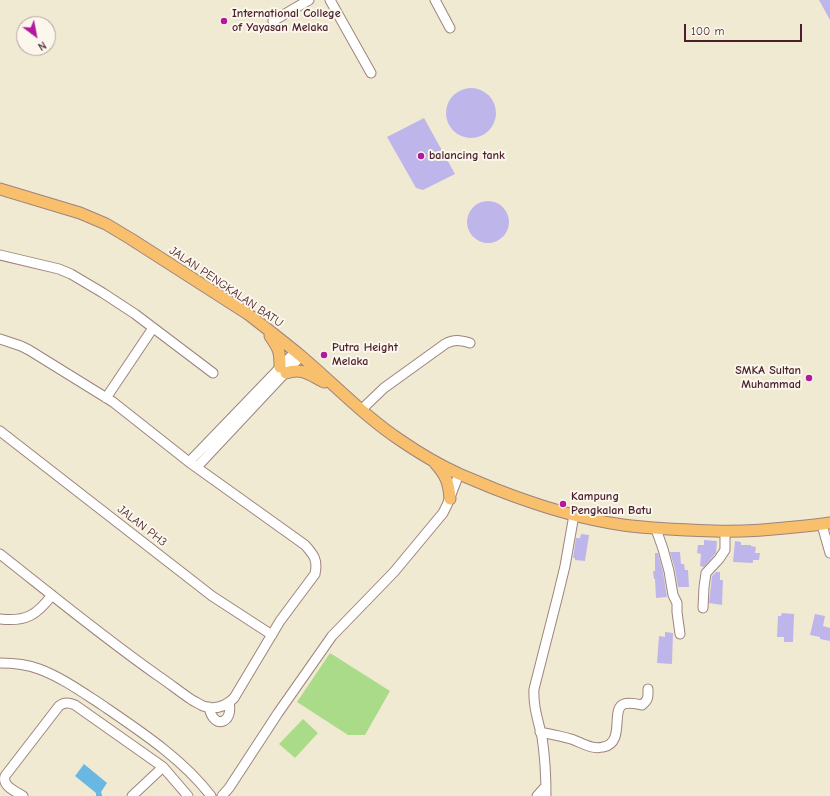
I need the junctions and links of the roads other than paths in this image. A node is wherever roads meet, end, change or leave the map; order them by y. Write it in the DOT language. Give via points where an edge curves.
graph roads {
  1 [pos="309,0"];
  2 [pos="330,0"];
  3 [pos="434,0"];
  4 [pos="273,21"];
  5 [pos="450,28"];
  6 [pos="371,73"];
  7 [pos="0,189"];
  8 [pos="0,255"];
  9 [pos="263,326"];
  10 [pos="153,328"];
  11 [pos="0,339"];
  12 [pos="470,343"];
  13 [pos="298,354"];
  14 [pos="283,370"];
  15 [pos="213,373"];
  16 [pos="340,391"];
  17 [pos="106,398"];
  18 [pos="254,400"];
  19 [pos="361,410"];
  20 [pos="0,431"];
  21 [pos="428,457"];
  22 [pos="189,462"];
  23 [pos="197,467"];
  24 [pos="458,474"];
  25 [pos="450,498"];
  26 [pos="574,515"];
  27 [pos="826,524"];
  28 [pos="656,529"];
  29 [pos="725,531"];
  30 [pos="830,553"];
  31 [pos="0,554"];
  32 [pos="52,595"];
  33 [pos="703,608"];
  34 [pos="0,619"];
  35 [pos="680,634"];
  36 [pos="272,635"];
  37 [pos="0,663"];
  38 [pos="648,688"];
  39 [pos="229,702"];
  40 [pos="209,707"];
  41 [pos="540,732"];
  42 [pos="163,767"];
  43 [pos="546,786"];
  44 [pos="23,796"];
  45 [pos="132,796"];
  46 [pos="188,796"];
  47 [pos="211,796"];
  48 [pos="222,796"];
  49 [pos="537,796"];
  50 [pos="546,796"];
  1 -- 4 [label="street"];
  2 -- 6 [label="street"];
  3 -- 5 [label="street"];
  7 -- 9 [label="main road, JALAN PENGKALAN BATU" via="80,213 106,224"];
  8 -- 10 [label="street" via="71,274"];
  9 -- 13 [label="main road, JALAN PENGKALAN BATU"];
  9 -- 14 [label="main road" via="278,348"];
  10 -- 15 [label="street"];
  10 -- 17 [label="street"];
  11 -- 17 [label="street" via="29,350"];
  12 -- 19 [label="street" via="454,340 445,344 388,384"];
  13 -- 14 [label="street"];
  13 -- 16 [label="main road, JALAN PENGKALAN BATU"];
  14 -- 16 [label="main road" via="305,372"];
  14 -- 18 [label="street"];
  16 -- 19 [label="main road, JALAN PENGKALAN BATU"];
  17 -- 22 [label="street"];
  18 -- 22 [label="street"];
  18 -- 23 [label="street"];
  19 -- 21 [label="main road, JALAN PENGKALAN BATU" via="400,440"];
  20 -- 36 [label="street, JALAN PH3" via="212,596"];
  21 -- 24 [label="main road, JALAN PENGKALAN BATU"];
  21 -- 25 [label="main road" via="446,478"];
  22 -- 23 [label="street"];
  23 -- 36 [label="street" via="305,545 315,559 315,574"];
  24 -- 25 [label="street"];
  24 -- 26 [label="main road, JALAN PENGKALAN BATU" via="527,501"];
  25 -- 48 [label="street" via="443,513 394,572 332,636"];
  26 -- 28 [label="main road, JALAN PENGKALAN BATU"];
  26 -- 41 [label="street" via="565,566 534,689 533,699"];
  27 -- 29 [label="main road, JALAN PENGKALAN BATU"];
  27 -- 30 [label="street"];
  28 -- 29 [label="main road, JALAN PENGKALAN BATU"];
  28 -- 35 [label="street" via="668,564 677,604"];
  29 -- 33 [label="street" via="725,550 706,573"];
  31 -- 32 [label="street"];
  32 -- 34 [label="street" via="31,615 24,618"];
  32 -- 40 [label="street" via="146,668 202,706"];
  36 -- 39 [label="street" via="234,698"];
  37 -- 47 [label="street" via="33,667 72,686 144,733 190,772"];
  38 -- 41 [label="street" via="648,698 642,705 626,703 619,707 616,736 609,745 591,747 572,739"];
  39 -- 40 [label="street" via="221,707"];
  39 -- 40 [label="street" via="231,710 229,717 224,721 218,722 214,719"];
  41 -- 43 [label="street"];
  42 -- 44 [label="street" via="75,705 66,702 59,706 5,776 6,785"];
  42 -- 45 [label="street"];
  42 -- 46 [label="street"];
  43 -- 49 [label="street"];
  43 -- 50 [label="street"];
}
